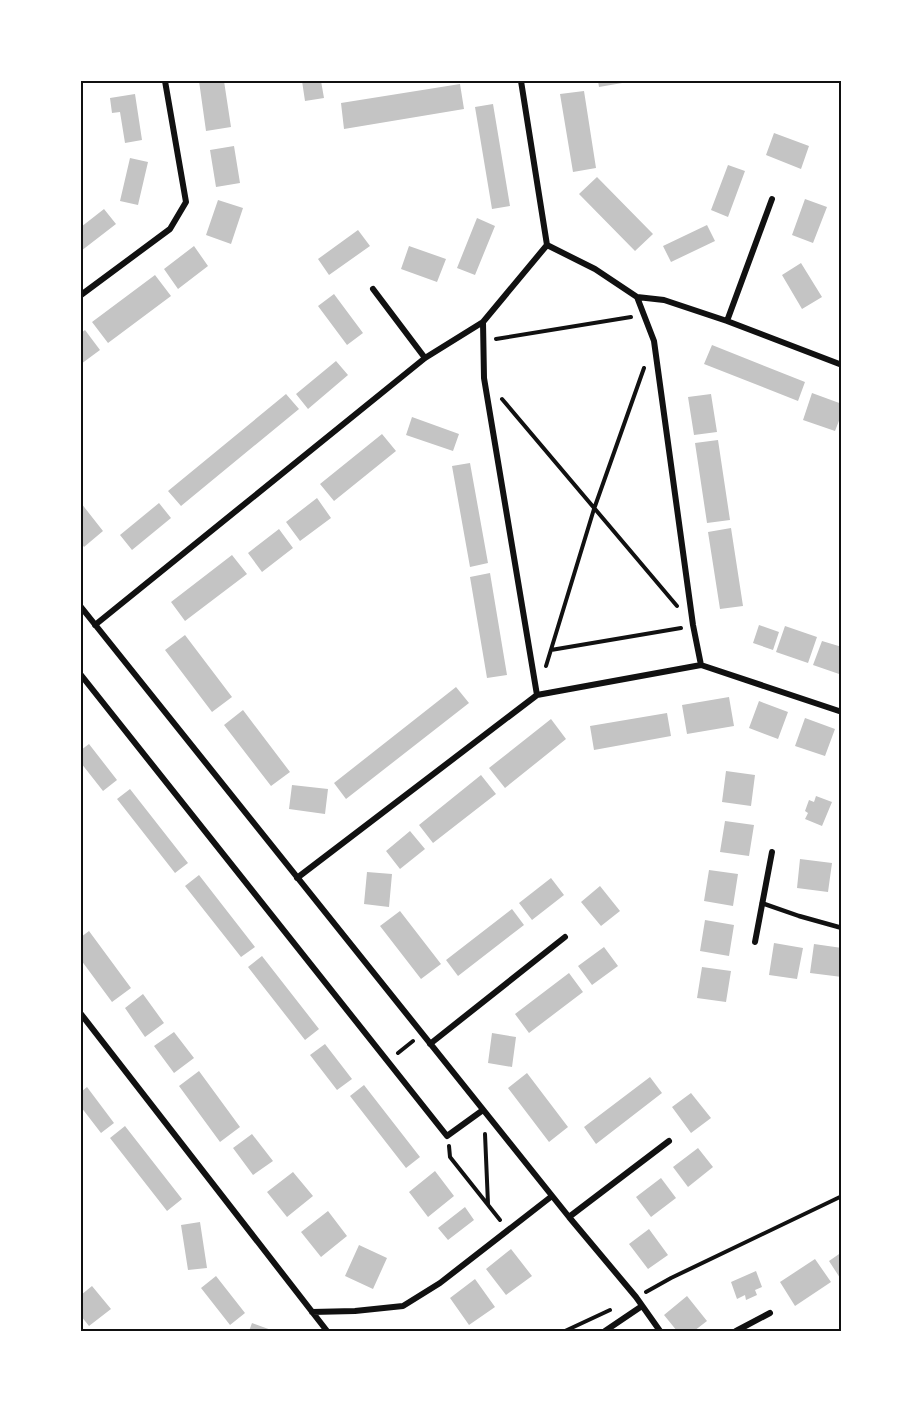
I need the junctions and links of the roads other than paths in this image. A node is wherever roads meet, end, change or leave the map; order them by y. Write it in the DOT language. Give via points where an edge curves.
graph roads {
  1 [pos="165,81"];
  2 [pos="521,81"];
  3 [pos="772,199"];
  4 [pos="547,245"];
  5 [pos="373,289"];
  6 [pos="81,295"];
  7 [pos="637,297"];
  8 [pos="727,321"];
  9 [pos="483,322"];
  10 [pos="424,358"];
  11 [pos="842,365"];
  12 [pos="81,607"];
  13 [pos="95,625"];
  14 [pos="700,665"];
  15 [pos="81,675"];
  16 [pos="537,695"];
  17 [pos="842,712"];
  18 [pos="771,852"];
  19 [pos="297,878"];
  20 [pos="762,903"];
  21 [pos="842,928"];
  22 [pos="565,937"];
  23 [pos="755,942"];
  24 [pos="81,1014"];
  25 [pos="430,1044"];
  26 [pos="483,1110"];
  27 [pos="669,1141"];
  28 [pos="552,1196"];
  29 [pos="569,1217"];
  30 [pos="642,1306"];
  31 [pos="312,1312"];
  32 [pos="770,1313"];
  33 [pos="327,1331"];
  34 [pos="605,1331"];
  35 [pos="660,1331"];
  36 [pos="736,1331"];
  1 -- 6 [label="street" via="186,202 170,229"];
  2 -- 4 [label="street"];
  3 -- 8 [label="street"];
  4 -- 7 [label="street" via="595,269"];
  4 -- 9 [label="street"];
  5 -- 10 [label="street"];
  7 -- 8 [label="street" via="664,300"];
  7 -- 14 [label="street" via="654,341"];
  8 -- 11 [label="street"];
  9 -- 10 [label="street"];
  9 -- 16 [label="street" via="484,378"];
  10 -- 13 [label="street"];
  12 -- 13 [label="street"];
  13 -- 19 [label="street"];
  14 -- 16 [label="street"];
  14 -- 17 [label="street"];
  15 -- 26 [label="street" via="447,1136"];
  16 -- 19 [label="street"];
  18 -- 20 [label="street"];
  19 -- 25 [label="street"];
  20 -- 21 [label="lane"];
  20 -- 23 [label="street"];
  22 -- 25 [label="street"];
  24 -- 31 [label="street"];
  25 -- 26 [label="street"];
  26 -- 28 [label="street"];
  27 -- 29 [label="street"];
  28 -- 29 [label="street"];
  28 -- 31 [label="street" via="440,1283 403,1306"];
  29 -- 30 [label="street"];
  30 -- 34 [label="street"];
  30 -- 35 [label="street"];
  31 -- 33 [label="street"];
  32 -- 36 [label="street"];
}
